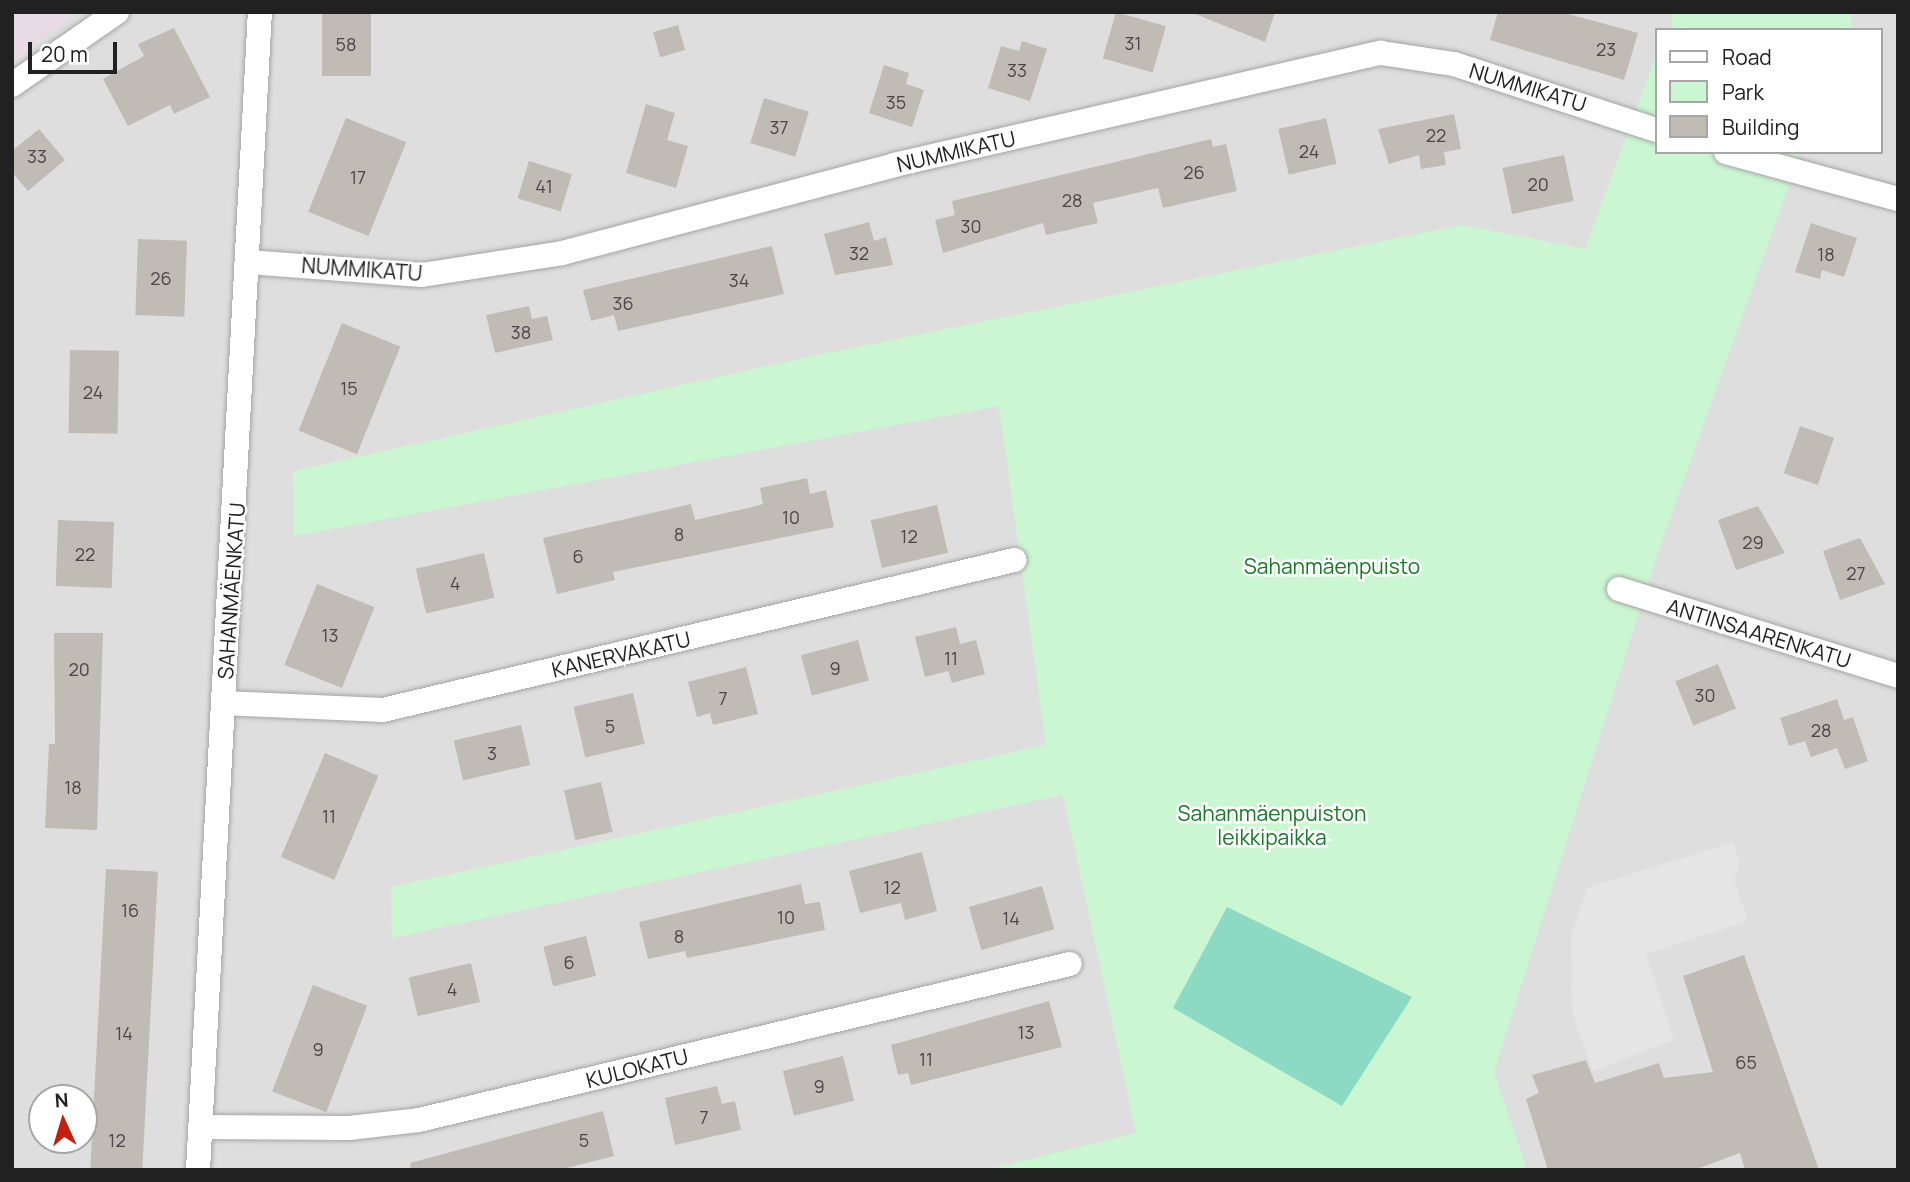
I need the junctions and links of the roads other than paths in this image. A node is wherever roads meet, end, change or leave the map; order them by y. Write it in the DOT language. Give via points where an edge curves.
graph roads {
  1 [pos="117,12"];
  2 [pos="260,12"];
  3 [pos="12,85"];
  4 [pos="1654,129"];
  5 [pos="1733,154"];
  6 [pos="1898,199"];
  7 [pos="248,262"];
  8 [pos="1014,560"];
  9 [pos="1619,589"];
  10 [pos="1898,676"];
  11 [pos="223,704"];
  12 [pos="1070,964"];
  13 [pos="200,1127"];
  14 [pos="198,1170"];
  1 -- 3 [label="street"];
  2 -- 7 [label="street, SAHANMÄENKATU"];
  4 -- 7 [label="street, NUMMIKATU" via="1454,64 1381,53 894,165 562,253 422,275"];
  5 -- 6 [label="street"];
  7 -- 11 [label="street, SAHANMÄENKATU"];
  8 -- 11 [label="street, KANERVAKATU" via="383,710"];
  9 -- 10 [label="street, ANTINSAARENKATU"];
  11 -- 13 [label="street, SAHANMÄENKATU"];
  12 -- 13 [label="street, KULOKATU" via="419,1120 349,1128"];
  13 -- 14 [label="street, SAHANMÄENKATU"];
}
